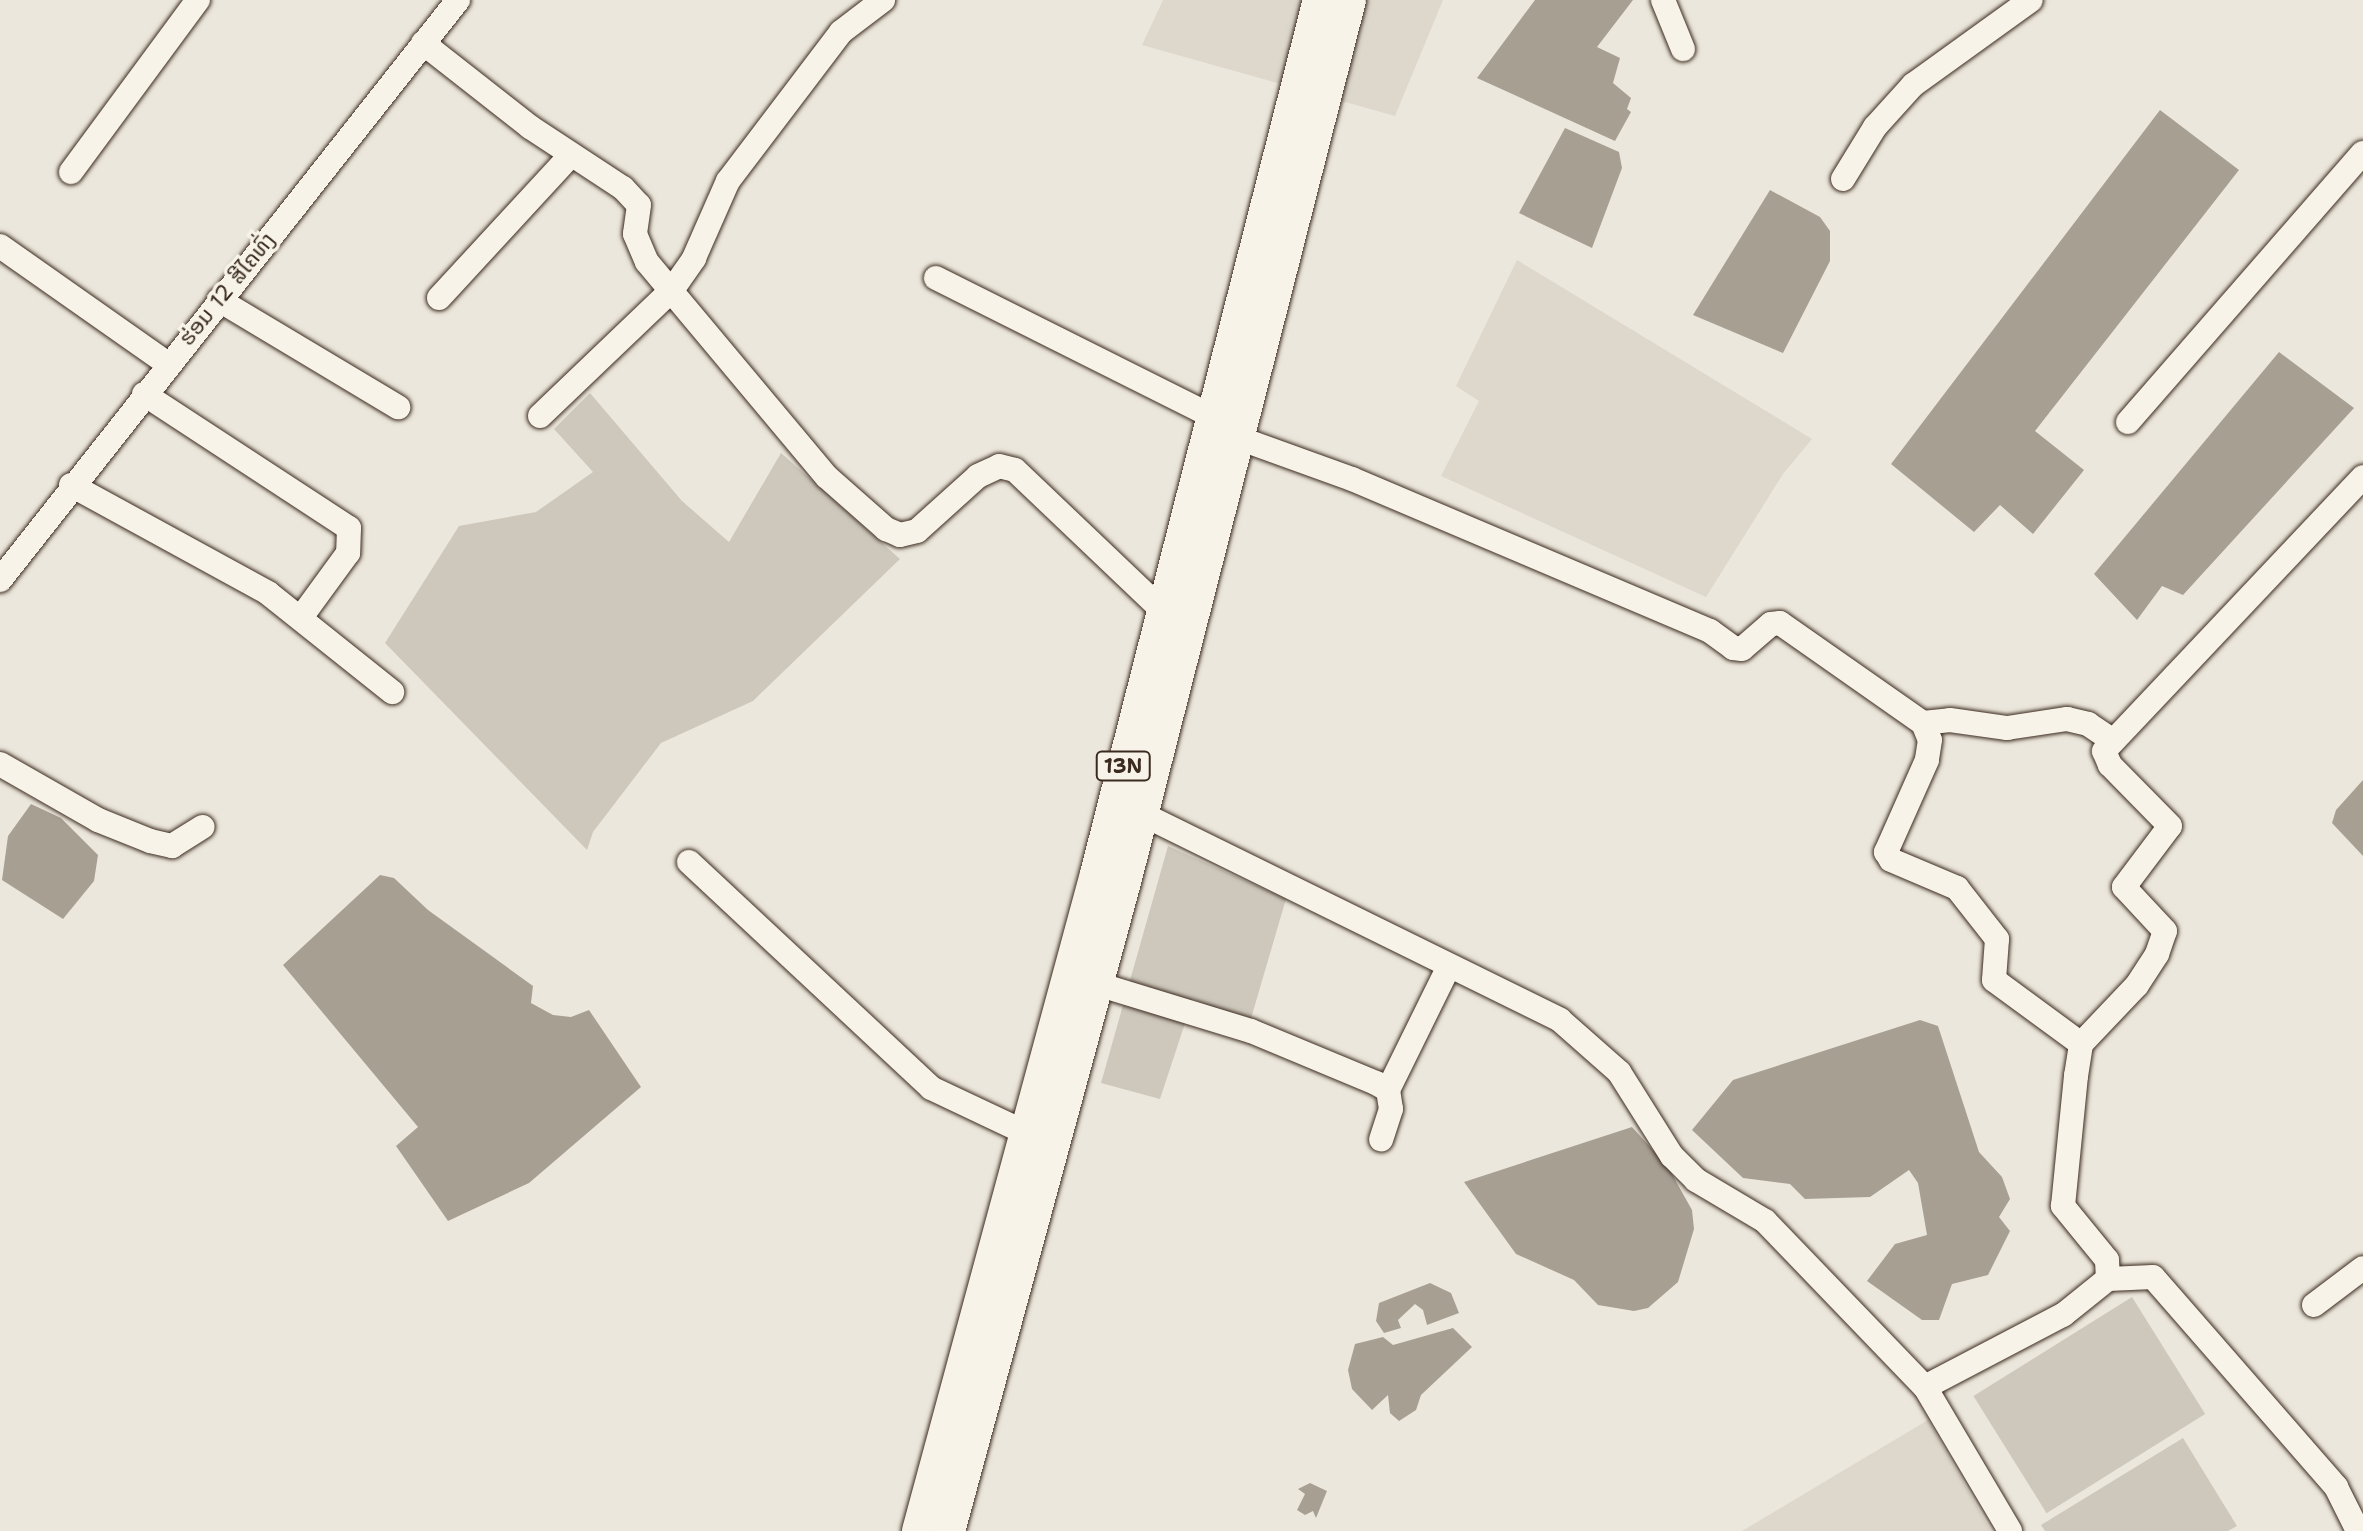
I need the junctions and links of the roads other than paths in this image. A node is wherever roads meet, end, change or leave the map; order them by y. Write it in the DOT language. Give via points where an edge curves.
graph roads {
  1 [pos="198,0"];
  2 [pos="458,0"];
  3 [pos="883,0"];
  4 [pos="1320,0"];
  5 [pos="1349,0"];
  6 [pos="1663,0"];
  7 [pos="2031,0"];
  8 [pos="423,43"];
  9 [pos="1683,49"];
  10 [pos="2363,153"];
  11 [pos="571,155"];
  12 [pos="71,172"];
  13 [pos="1843,179"];
  14 [pos="0,246"];
  15 [pos="936,278"];
  16 [pos="672,290"];
  17 [pos="439,298"];
  18 [pos="219,300"];
  19 [pos="168,364"];
  20 [pos="144,394"];
  21 [pos="398,407"];
  22 [pos="540,416"];
  23 [pos="2128,422"];
  24 [pos="1221,428"];
  25 [pos="2363,477"];
  26 [pos="71,485"];
  27 [pos="4,568"];
  28 [pos="1165,613"];
  29 [pos="302,616"];
  30 [pos="392,692"];
  31 [pos="1923,723"];
  32 [pos="2113,741"];
  33 [pos="0,764"];
  34 [pos="1140,813"];
  35 [pos="202,827"];
  36 [pos="689,862"];
  37 [pos="1449,966"];
  38 [pos="1094,983"];
  39 [pos="2081,1044"];
  40 [pos="1388,1090"];
  41 [pos="1026,1133"];
  42 [pos="1381,1139"];
  43 [pos="2363,1268"];
  44 [pos="2108,1279"];
  45 [pos="2314,1305"];
  46 [pos="1925,1387"];
  47 [pos="919,1531"];
  48 [pos="948,1531"];
  49 [pos="2010,1531"];
  50 [pos="2358,1531"];
  1 -- 12 [label="street"];
  2 -- 8 [label="street, ຮ່ອມ 12 ສີໄຄທົ່ງ"];
  3 -- 16 [label="street" via="841,32 728,181 694,258"];
  4 -- 24 [label="highway, 13N"];
  5 -- 24 [label="highway, 13N"];
  6 -- 9 [label="street"];
  7 -- 13 [label="street" via="1913,85 1875,127"];
  8 -- 11 [label="street"];
  8 -- 18 [label="street, ຮ່ອມ 12 ສີໄຄທົ່ງ"];
  10 -- 23 [label="street"];
  11 -- 16 [label="street" via="623,188 639,205 637,246"];
  11 -- 17 [label="street"];
  14 -- 19 [label="street"];
  15 -- 24 [label="street"];
  16 -- 22 [label="street"];
  16 -- 28 [label="street" via="827,477 886,529 900,535 917,531 978,476 999,466 1015,470"];
  18 -- 19 [label="street, ຮ່ອມ 12 ສີໄຄທົ່ງ"];
  18 -- 21 [label="street"];
  19 -- 20 [label="street, ຮ່ອມ 12 ສີໄຄທົ່ງ"];
  20 -- 26 [label="street, ຮ່ອມ 12 ສີໄຄທົ່ງ"];
  20 -- 29 [label="street" via="349,528 348,553"];
  24 -- 28 [label="highway, 13N"];
  24 -- 31 [label="street" via="1710,631 1733,648 1742,649 1771,624 1780,623"];
  24 -- 34 [label="highway, 13N"];
  25 -- 32 [label="street"];
  26 -- 27 [label="street, ຮ່ອມ 12 ສີໄຄທົ່ງ"];
  26 -- 29 [label="street"];
  28 -- 41 [label="highway, 13N"];
  29 -- 30 [label="street"];
  31 -- 32 [label="street" via="1950,720 2007,728 2067,719 2088,724"];
  31 -- 39 [label="street" via="1930,740 1927,760 1886,852 1891,860 1957,888 1997,939 1994,980"];
  32 -- 39 [label="street" via="2104,751 2110,765 2170,826 2124,887 2165,931 2137,985"];
  33 -- 35 [label="street" via="98,820 150,841 172,846"];
  34 -- 37 [label="street"];
  34 -- 38 [label="highway, 13N"];
  36 -- 41 [label="street" via="931,1088"];
  37 -- 40 [label="street"];
  37 -- 46 [label="street" via="1560,1020 1619,1072 1672,1156 1696,1180 1765,1221"];
  38 -- 40 [label="street" via="1251,1031"];
  38 -- 48 [label="highway, 13N"];
  39 -- 44 [label="street" via="2063,1206 2107,1260"];
  40 -- 42 [label="street" via="1391,1109"];
  41 -- 47 [label="highway, 13N"];
  43 -- 45 [label="street"];
  44 -- 46 [label="street" via="2063,1315"];
  44 -- 50 [label="street" via="2153,1277 2336,1487"];
  46 -- 49 [label="street"];
}
